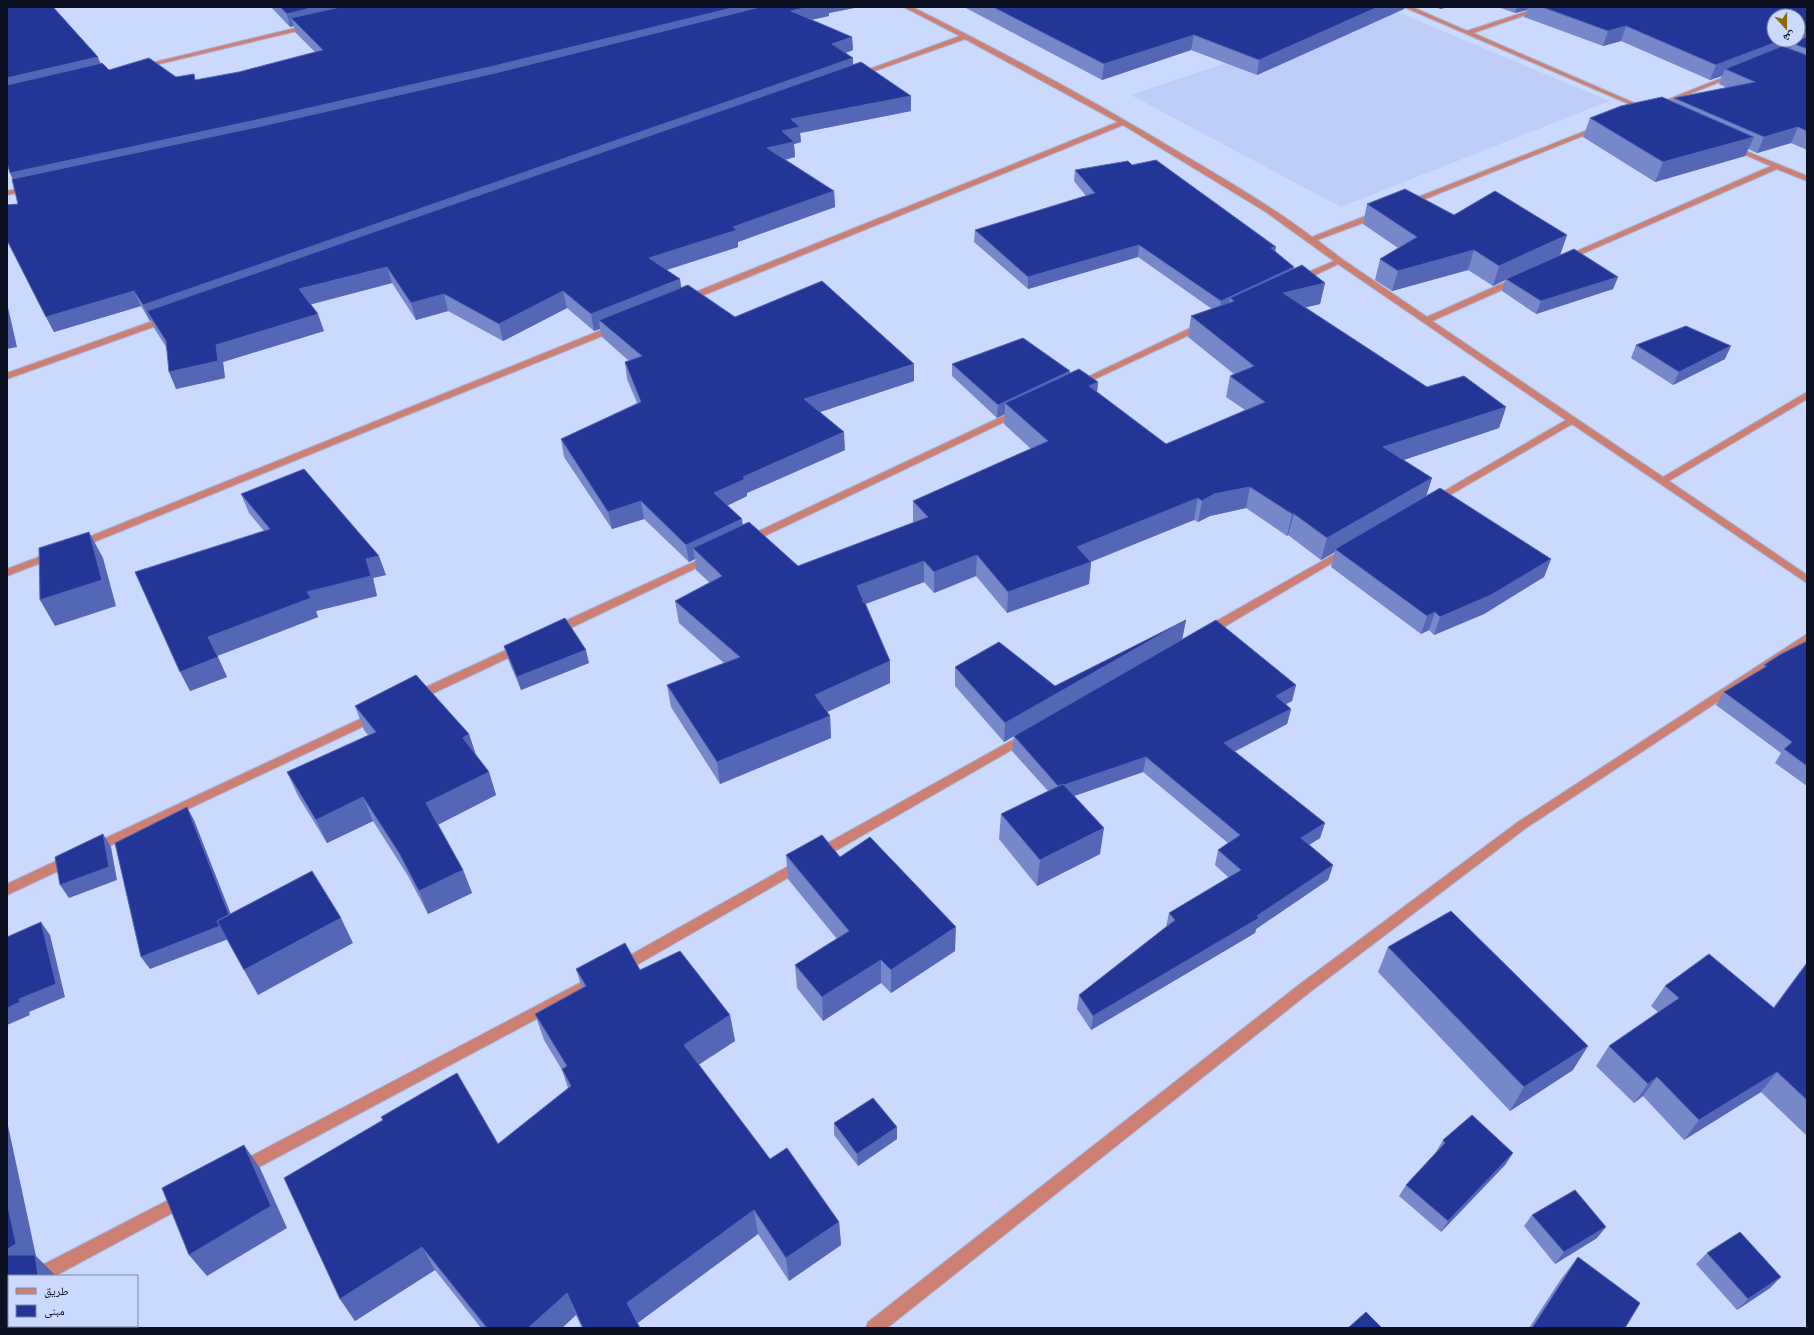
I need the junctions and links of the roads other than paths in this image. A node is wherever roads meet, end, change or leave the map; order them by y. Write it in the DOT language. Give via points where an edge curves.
graph roads {
  1 [pos="907,7"];
  2 [pos="1407,7"];
  3 [pos="1546,7"];
  4 [pos="316,25"];
  5 [pos="1469,32"];
  6 [pos="967,36"];
  7 [pos="132,68"];
  8 [pos="1739,73"];
  9 [pos="847,79"];
  10 [pos="1646,110"];
  11 [pos="1639,112"];
  12 [pos="1653,113"];
  13 [pos="1123,122"];
  14 [pos="1609,124"];
  15 [pos="1726,144"];
  16 [pos="1778,166"];
  17 [pos="1807,179"];
  18 [pos="38,187"];
  19 [pos="7,193"];
  20 [pos="1402,205"];
  21 [pos="1387,210"];
  22 [pos="1313,239"];
  23 [pos="1339,260"];
  24 [pos="1555,262"];
  25 [pos="1527,275"];
  26 [pos="1288,284"];
  27 [pos="679,301"];
  28 [pos="172,317"];
  29 [pos="1427,320"];
  30 [pos="1209,322"];
  31 [pos="620,325"];
  32 [pos="7,376"];
  33 [pos="1072,386"];
  34 [pos="1807,395"];
  35 [pos="1029,407"];
  36 [pos="1573,420"];
  37 [pos="1663,481"];
  38 [pos="1424,506"];
  39 [pos="741,543"];
  40 [pos="1356,545"];
  41 [pos="74,546"];
  42 [pos="59,552"];
  43 [pos="720,553"];
  44 [pos="7,573"];
  45 [pos="1807,580"];
  46 [pos="547,635"];
  47 [pos="1199,636"];
  48 [pos="1807,638"];
  49 [pos="525,645"];
  50 [pos="410,699"];
  51 [pos="381,713"];
  52 [pos="1034,731"];
  53 [pos="7,890"];
  54 [pos="235,1172"];
  55 [pos="193,1194"];
  56 [pos="42,1275"];
  57 [pos="874,1328"];
  1 -- 6 [label="street"];
  2 -- 5 [label="street"];
  3 -- 5 [label="street"];
  4 -- 7 [label="street"];
  5 -- 10 [label="street"];
  6 -- 9 [label="street"];
  6 -- 13 [label="street"];
  8 -- 10 [label="street"];
  10 -- 11 [label="street"];
  10 -- 12 [label="street"];
  13 -- 22 [label="street"];
  13 -- 27 [label="street"];
  14 -- 20 [label="street"];
  15 -- 16 [label="street"];
  16 -- 17 [label="street"];
  16 -- 24 [label="street"];
  18 -- 19 [label="street"];
  21 -- 22 [label="street"];
  22 -- 23 [label="street"];
  23 -- 26 [label="street"];
  23 -- 29 [label="street"];
  25 -- 29 [label="street"];
  28 -- 32 [label="street"];
  29 -- 36 [label="street"];
  30 -- 33 [label="street"];
  31 -- 41 [label="street"];
  34 -- 37 [label="street"];
  35 -- 39 [label="street"];
  36 -- 37 [label="street"];
  36 -- 38 [label="street"];
  37 -- 45 [label="street"];
  40 -- 47 [label="street"];
  42 -- 44 [label="street"];
  43 -- 46 [label="street"];
  48 -- 57 [label="street" via="1522,825 1305,988"];
  49 -- 50 [label="street"];
  51 -- 53 [label="street"];
  52 -- 54 [label="street" via="609,973"];
  55 -- 56 [label="street"];
}
